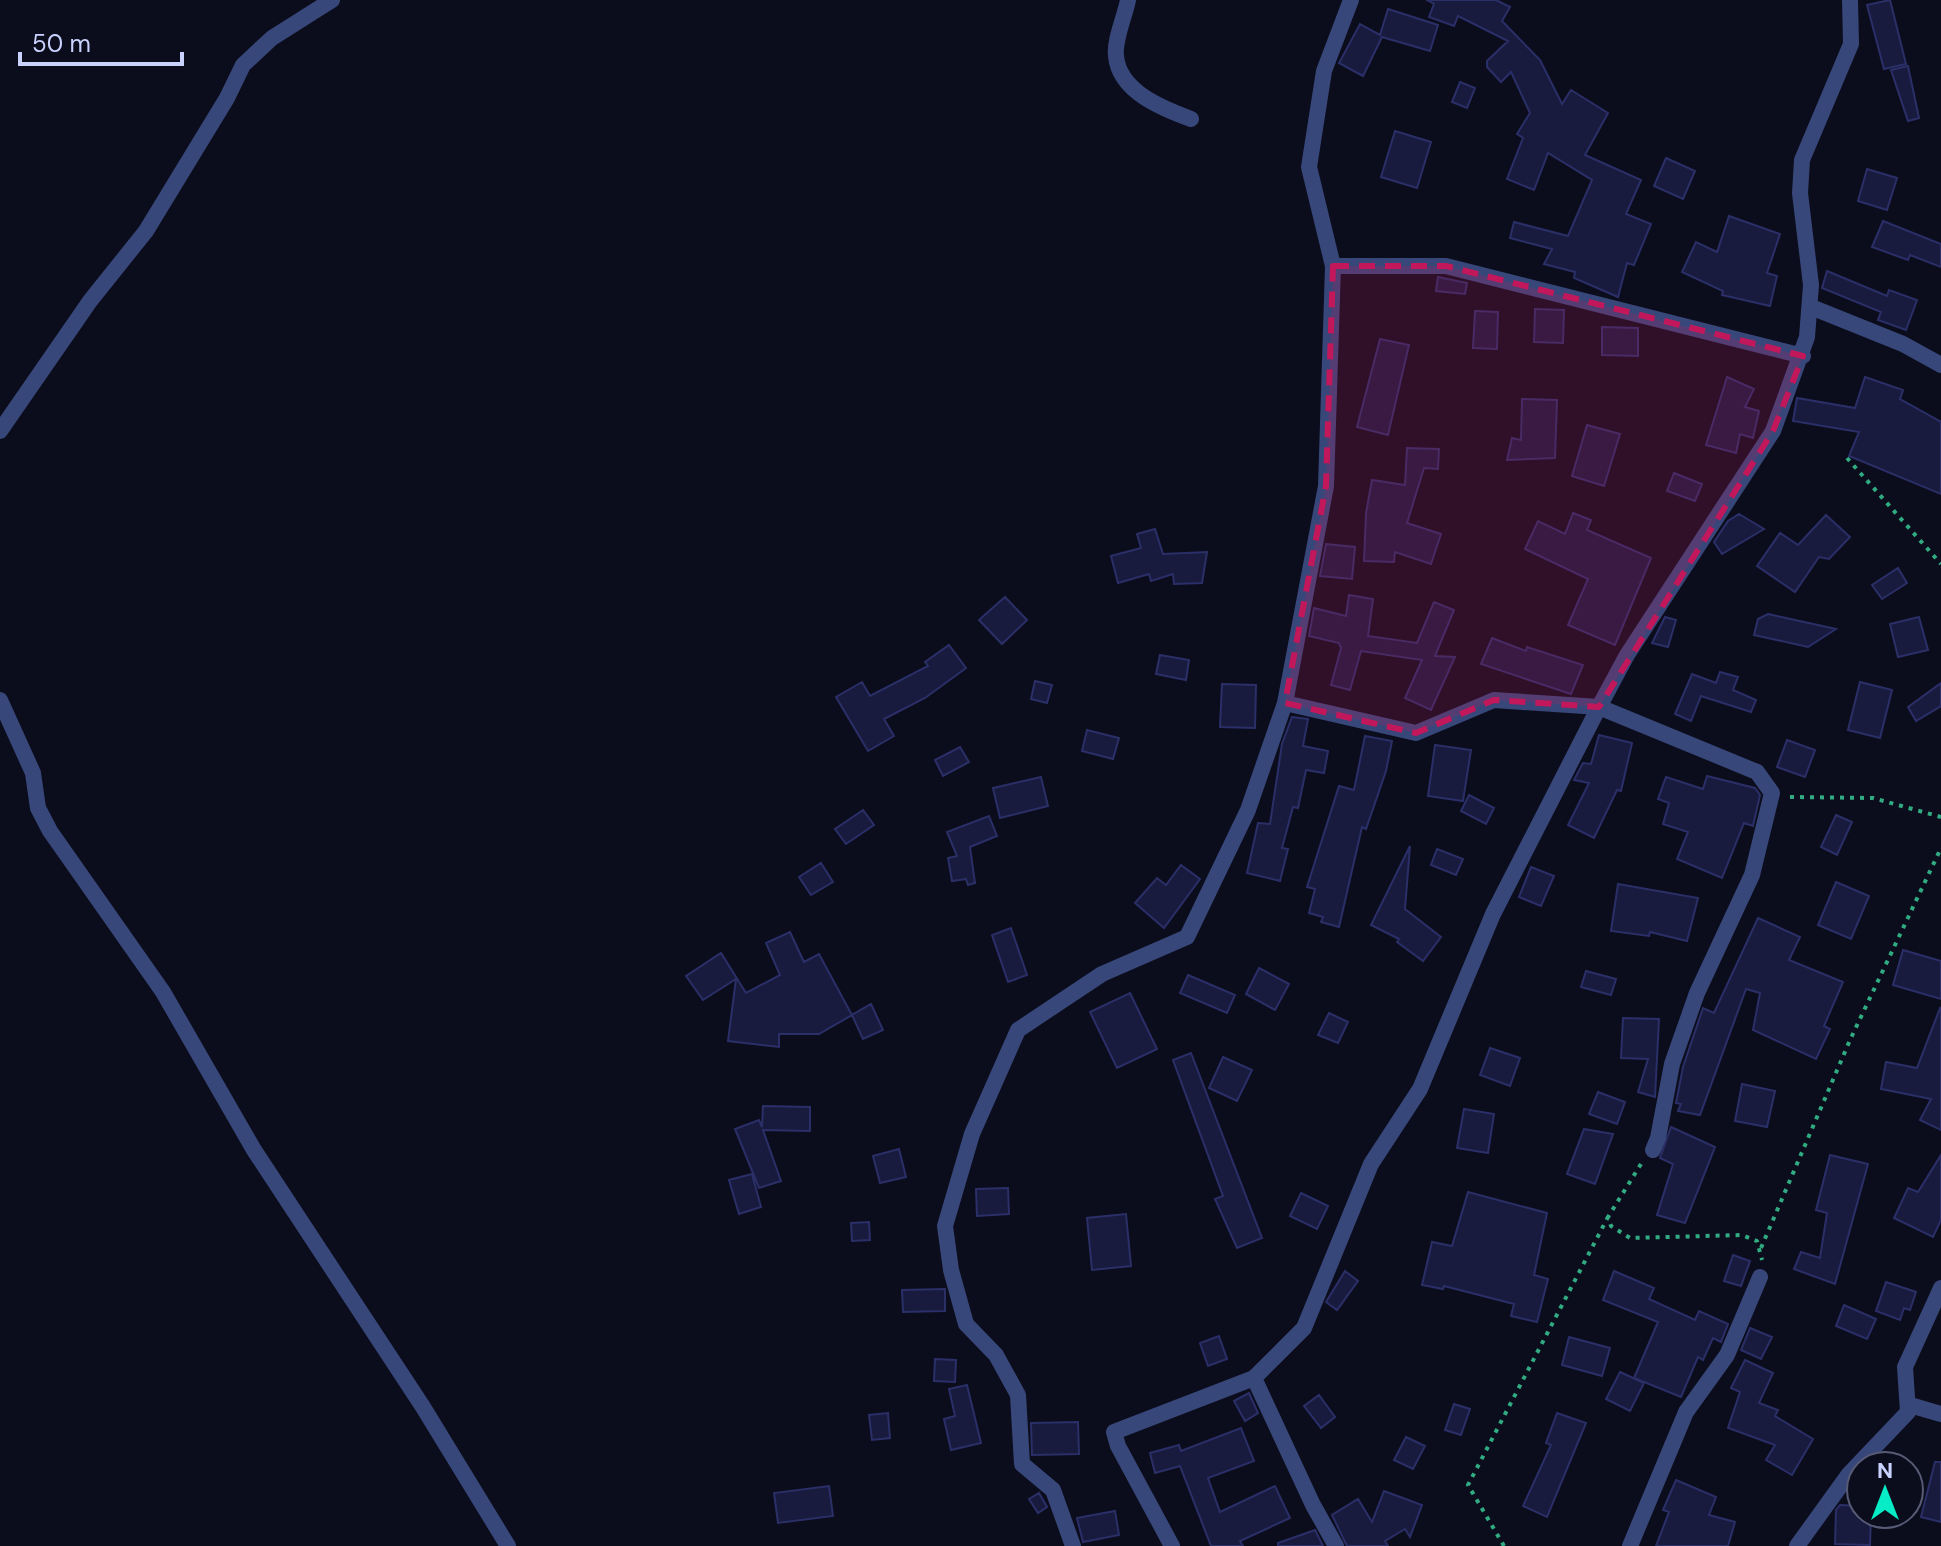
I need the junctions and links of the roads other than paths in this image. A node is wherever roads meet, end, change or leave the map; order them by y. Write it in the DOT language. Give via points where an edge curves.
graph roads {
  1 [pos="332,0"];
  2 [pos="1128,0"];
  3 [pos="1351,0"];
  4 [pos="1850,0"];
  5 [pos="1191,119"];
  6 [pos="1333,266"];
  7 [pos="1811,307"];
  8 [pos="1803,356"];
  9 [pos="1941,365"];
  10 [pos="0,431"];
  11 [pos="0,700"];
  12 [pos="1285,703"];
  13 [pos="1599,707"];
  14 [pos="1653,1150"];
  15 [pos="1760,1277"];
  16 [pos="1941,1288"];
  17 [pos="1254,1378"];
  18 [pos="1910,1405"];
  19 [pos="1941,1414"];
  20 [pos="508,1546"];
  21 [pos="1073,1546"];
  22 [pos="1172,1546"];
  23 [pos="1336,1546"];
  24 [pos="1630,1546"];
  25 [pos="1797,1546"];
  1 -- 10 [label="street" via="272,38 243,65 146,231"];
  2 -- 5 [label="street" via="1115,56 1121,72 1153,104"];
  3 -- 6 [label="street" via="1324,71 1309,167"];
  4 -- 7 [label="street" via="1851,44 1806,147 1800,176"];
  6 -- 8 [label="street" via="1446,266"];
  6 -- 12 [label="street" via="1326,486"];
  7 -- 8 [label="street"];
  7 -- 9 [label="street"];
  8 -- 13 [label="street" via="1773,431 1627,655"];
  11 -- 20 [label="street" via="33,773 38,808 50,831 163,992 254,1150"];
  12 -- 13 [label="street" via="1416,733 1494,700"];
  12 -- 21 [label="street" via="1248,810 1187,937 1102,974 1018,1030 972,1134 945,1226 966,1324 996,1355 1018,1395 1018,1455 1053,1490"];
  13 -- 14 [label="street" via="1757,772 1772,793 1752,875 1697,993 1672,1064"];
  13 -- 17 [label="street" via="1493,914 1420,1089 1371,1164 1304,1328"];
  15 -- 24 [label="street" via="1727,1355 1686,1412"];
  16 -- 18 [label="street" via="1905,1367"];
  17 -- 22 [label="street" via="1114,1432"];
  17 -- 23 [label="street"];
  18 -- 19 [label="street"];
  18 -- 25 [label="street" via="1830,1498"];
}
